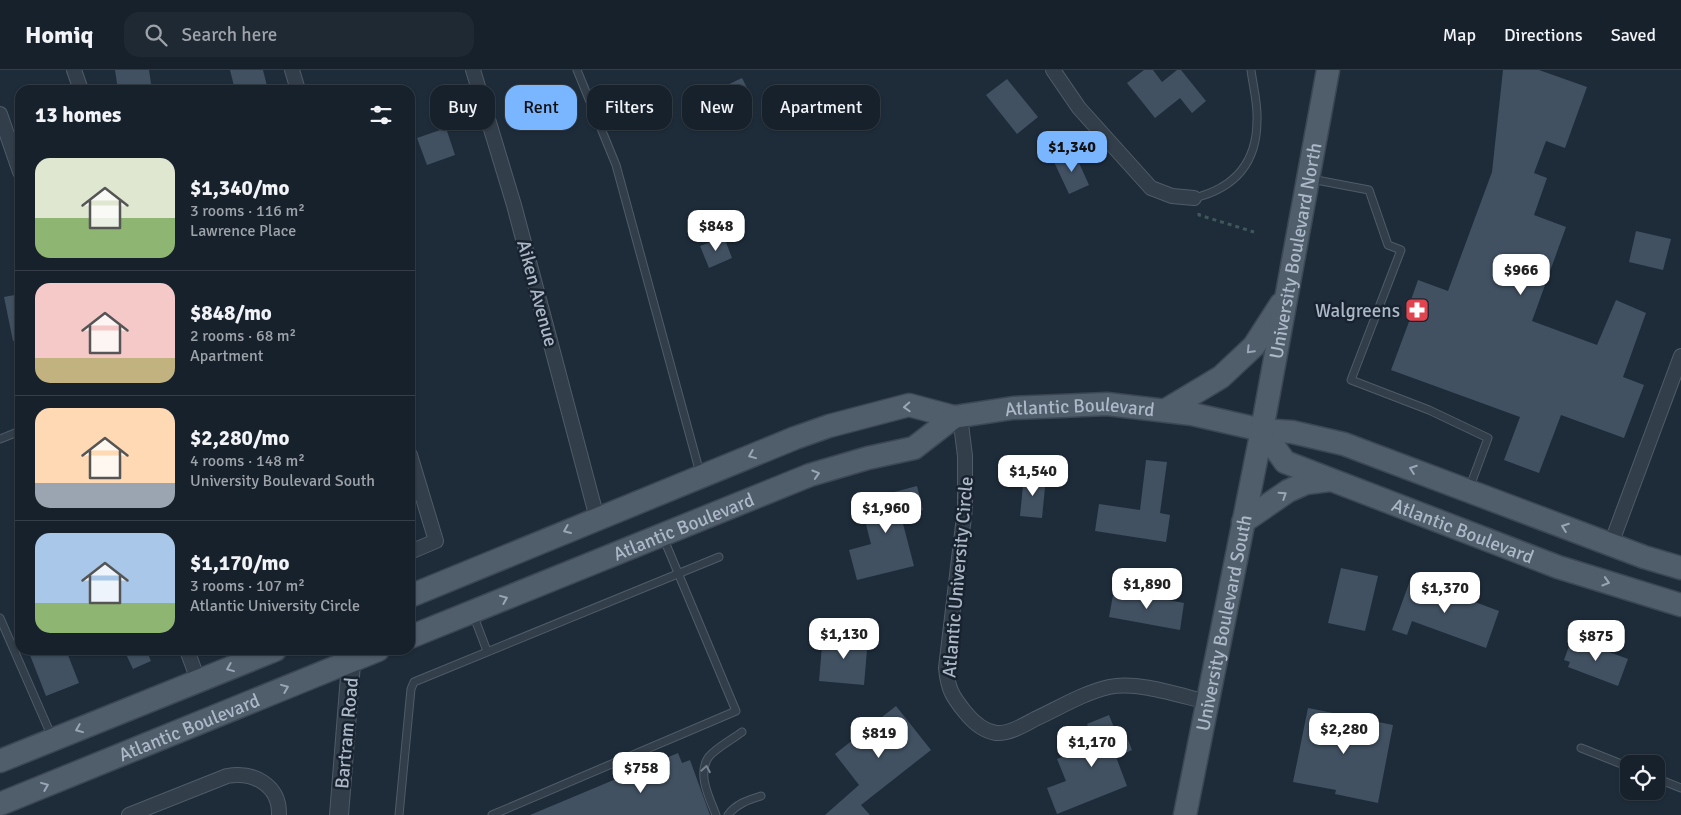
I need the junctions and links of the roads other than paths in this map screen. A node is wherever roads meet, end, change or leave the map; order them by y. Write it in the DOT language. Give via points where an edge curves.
graph roads {
  1 [pos="74,70"];
  2 [pos="292,70"];
  3 [pos="473,70"];
  4 [pos="577,70"];
  5 [pos="1053,70"];
  6 [pos="1251,70"];
  7 [pos="1328,70"];
  8 [pos="79,85"];
  9 [pos="296,85"];
  10 [pos="0,114"];
  11 [pos="15,158"];
  12 [pos="1308,178"];
  13 [pos="1194,198"];
  14 [pos="1286,294"];
  15 [pos="1681,356"];
  16 [pos="1166,410"];
  17 [pos="957,417"];
  18 [pos="1262,430"];
  19 [pos="15,432"];
  20 [pos="0,439"];
  21 [pos="415,472"];
  22 [pos="701,475"];
  23 [pos="1330,480"];
  24 [pos="1468,492"];
  25 [pos="597,518"];
  26 [pos="1243,522"];
  27 [pos="662,535"];
  28 [pos="1611,544"];
  29 [pos="415,550"];
  30 [pos="720,557"];
  31 [pos="1681,568"];
  32 [pos="678,574"];
  33 [pos="415,594"];
  34 [pos="1681,605"];
  35 [pos="472,612"];
  36 [pos="0,618"];
  37 [pos="415,635"];
  38 [pos="487,651"];
  39 [pos="15,653"];
  40 [pos="16,655"];
  41 [pos="189,655"];
  42 [pos="262,655"];
  43 [pos="352,655"];
  44 [pos="198,680"];
  45 [pos="1207,702"];
  46 [pos="742,732"];
  47 [pos="53,740"];
  48 [pos="1581,748"];
  49 [pos="0,761"];
  50 [pos="1620,763"];
  51 [pos="1665,782"];
  52 [pos="1681,788"];
  53 [pos="761,796"];
  54 [pos="0,804"];
  55 [pos="129,815"];
  56 [pos="279,815"];
  57 [pos="339,815"];
  58 [pos="399,815"];
  59 [pos="492,815"];
  60 [pos="716,815"];
  61 [pos="728,815"];
  62 [pos="1184,815"];
  1 -- 8 [label="street"];
  2 -- 9 [label="street"];
  3 -- 25 [label="street, Aiken Avenue" via="514,204"];
  4 -- 22 [label="lane" via="616,165"];
  5 -- 13 [label="street" via="1079,108 1152,188 1172,196"];
  6 -- 13 [label="lane" via="1258,119 1250,160 1237,177 1220,189"];
  7 -- 12 [label="main road, University Boulevard North"];
  10 -- 11 [label="street"];
  12 -- 14 [label="main road, University Boulevard North"];
  12 -- 24 [label="lane" via="1369,190 1388,245 1401,250 1351,380 1488,438"];
  14 -- 16 [label="main road, one-way" via="1254,346 1221,377"];
  14 -- 18 [label="main road, University Boulevard North"];
  15 -- 28 [label="street"];
  16 -- 17 [label="main road, Atlantic Boulevard" via="1107,404 1013,408"];
  16 -- 18 [label="main road, Atlantic Boulevard"];
  17 -- 22 [label="main road, Atlantic Boulevard, one-way" via="909,405 803,435"];
  27 -- 17 [label="main road, Atlantic Boulevard, one-way" via="810,475 914,448"];
  17 -- 45 [label="street, Atlantic University Circle" via="965,456 965,508 946,668 947,684 953,698 973,722 997,733 1014,730 1093,691 1111,686 1152,689"];
  18 -- 23 [label="main road, Atlantic Boulevard" via="1285,462"];
  24 -- 18 [label="main road, Atlantic Boulevard, one-way" via="1344,444 1292,432"];
  18 -- 26 [label="main road, University Boulevard South"];
  19 -- 20 [label="lane"];
  21 -- 29 [label="street" via="436,541"];
  22 -- 25 [label="main road, Atlantic Boulevard"];
  26 -- 23 [label="main road, one-way" via="1297,487"];
  23 -- 34 [label="main road, Atlantic Boulevard, one-way" via="1558,567"];
  28 -- 24 [label="main road, Atlantic Boulevard, one-way"];
  25 -- 33 [label="main road, Atlantic Boulevard, one-way"];
  26 -- 45 [label="main road, University Boulevard South"];
  27 -- 32 [label="lane"];
  35 -- 27 [label="main road, Atlantic Boulevard, one-way"];
  28 -- 31 [label="main road, Atlantic Boulevard"];
  30 -- 32 [label="lane"];
  32 -- 38 [label="lane"];
  32 -- 59 [label="lane" via="736,711"];
  35 -- 37 [label="main road, Atlantic Boulevard"];
  35 -- 38 [label="lane"];
  36 -- 39 [label="lane"];
  38 -- 58 [label="lane" via="414,682"];
  40 -- 47 [label="lane"];
  41 -- 44 [label="street"];
  42 -- 44 [label="main road, Atlantic Boulevard, one-way"];
  54 -- 43 [label="main road, Atlantic Boulevard, one-way"];
  43 -- 57 [label="street, Bartram Road"];
  44 -- 47 [label="main road, Atlantic Boulevard, one-way"];
  45 -- 62 [label="main road, University Boulevard South"];
  60 -- 46 [label="lane, one-way" via="705,787 704,772 708,759"];
  47 -- 49 [label="main road, Atlantic Boulevard"];
  48 -- 50 [label="lane"];
  51 -- 52 [label="lane"];
  53 -- 61 [label="lane" via="744,802"];
  55 -- 56 [label="street" via="227,776 240,774 254,777 267,785 277,799"];
}
